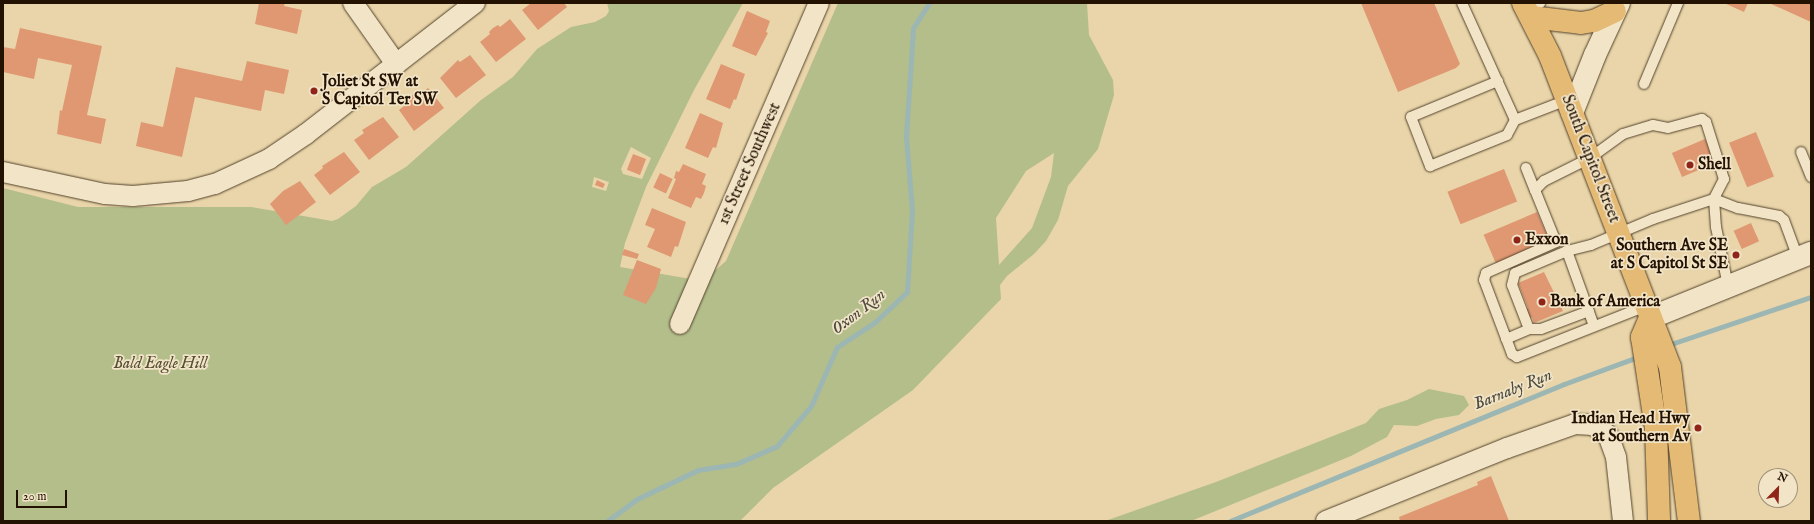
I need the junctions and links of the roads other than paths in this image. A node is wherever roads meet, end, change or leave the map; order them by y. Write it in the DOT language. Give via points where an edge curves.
graph roads {
  1 [pos="353,3"];
  2 [pos="475,3"];
  3 [pos="819,3"];
  4 [pos="1462,3"];
  5 [pos="1678,3"];
  6 [pos="1617,7"];
  7 [pos="1530,8"];
  8 [pos="368,11"];
  9 [pos="396,64"];
  10 [pos="1498,82"];
  11 [pos="1644,84"];
  12 [pos="1570,106"];
  13 [pos="1515,120"];
  14 [pos="1801,152"];
  15 [pos="1590,158"];
  16 [pos="1526,168"];
  17 [pos="3,172"];
  18 [pos="1811,177"];
  19 [pos="1535,190"];
  20 [pos="1714,199"];
  21 [pos="1619,233"];
  22 [pos="1567,251"];
  23 [pos="1805,256"];
  24 [pos="1728,286"];
  25 [pos="1589,311"];
  26 [pos="1649,323"];
  27 [pos="680,324"];
  28 [pos="1594,326"];
  29 [pos="1529,329"];
  30 [pos="1506,339"];
  31 [pos="1326,521"];
  32 [pos="1623,521"];
  33 [pos="1660,521"];
  34 [pos="1689,521"];
  1 -- 8 [label="street"];
  2 -- 9 [label="street"];
  3 -- 27 [label="street, 1st Street Southwest"];
  4 -- 10 [label="lane"];
  5 -- 11 [label="lane"];
  6 -- 7 [label="main road" via="1594,21 1581,23"];
  6 -- 12 [label="main road"];
  7 -- 12 [label="main road, South Capitol Street"];
  8 -- 9 [label="street"];
  9 -- 17 [label="street" via="306,134 269,159 215,184 160,195 133,196 105,194"];
  10 -- 13 [label="lane"];
  10 -- 13 [label="lane" via="1411,117 1430,166 1507,135"];
  12 -- 13 [label="lane"];
  12 -- 15 [label="main road, South Capitol Street"];
  14 -- 18 [label="lane"];
  15 -- 19 [label="lane" via="1544,181"];
  15 -- 20 [label="lane" via="1623,134 1652,125 1668,128 1702,119 1706,122 1724,179"];
  15 -- 21 [label="main road, South Capitol Street"];
  16 -- 19 [label="lane"];
  19 -- 30 [label="lane" via="1556,242 1486,273 1484,280"];
  20 -- 21 [label="lane"];
  20 -- 23 [label="lane" via="1738,208 1779,216 1784,220"];
  20 -- 24 [label="lane" via="1716,227"];
  21 -- 22 [label="lane" via="1591,245"];
  21 -- 26 [label="main road, South Capitol Street"];
  22 -- 25 [label="lane"];
  22 -- 29 [label="lane" via="1515,273 1512,285"];
  23 -- 24 [label="main road"];
  24 -- 26 [label="main road"];
  25 -- 28 [label="lane"];
  25 -- 29 [label="lane" via="1541,329"];
  26 -- 28 [label="lane"];
  26 -- 33 [label="main road" via="1650,381 1656,428"];
  26 -- 34 [label="main road" via="1670,367"];
  28 -- 30 [label="lane" via="1517,357 1512,354"];
  29 -- 30 [label="lane"];
  31 -- 32 [label="street" via="1507,448 1575,424 1602,429 1608,435 1616,457"];
}
